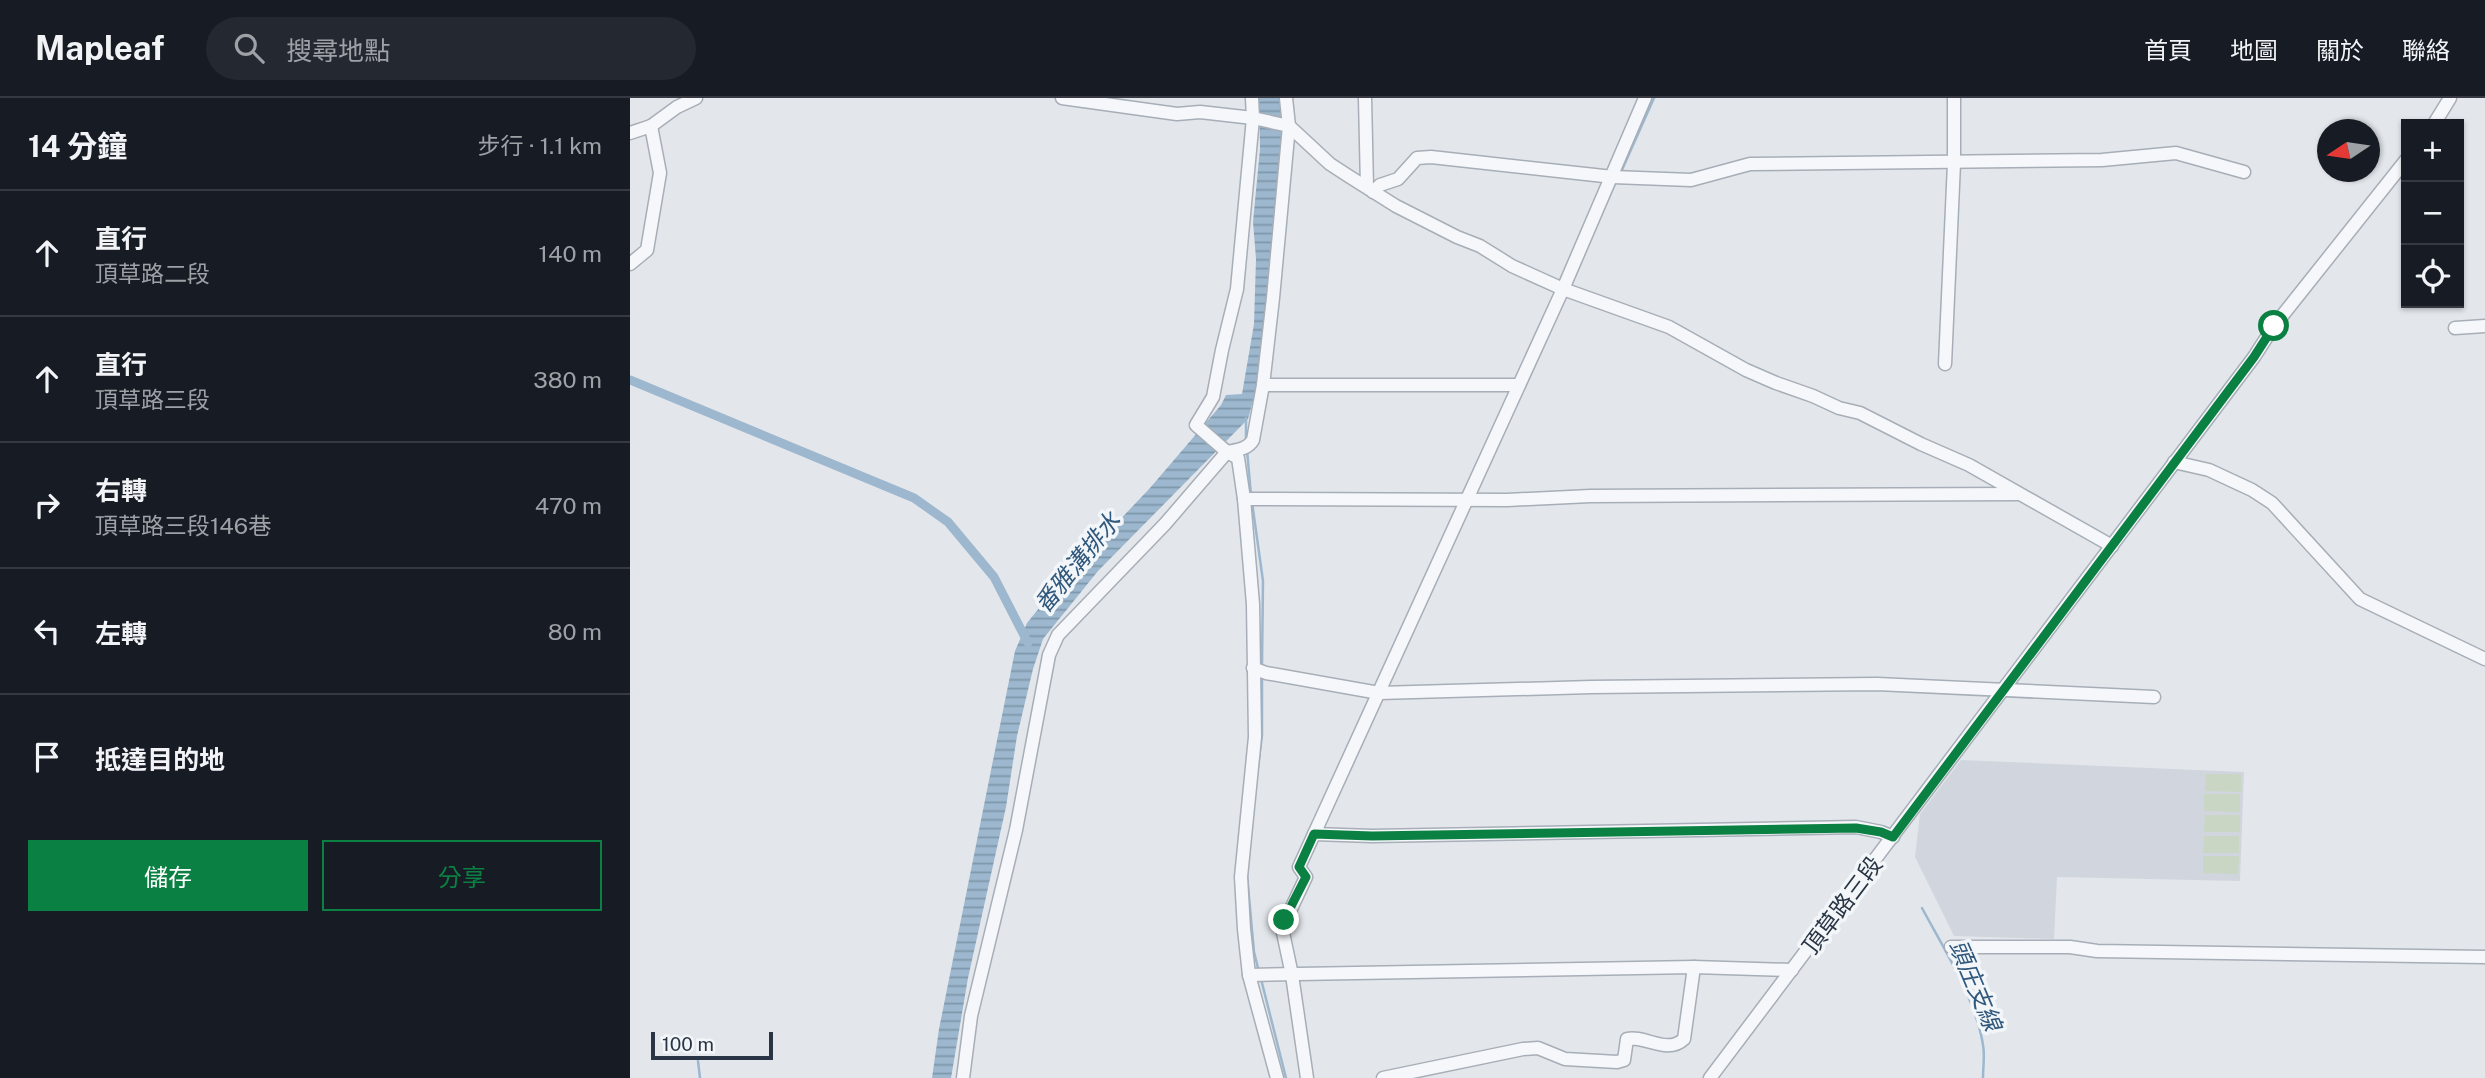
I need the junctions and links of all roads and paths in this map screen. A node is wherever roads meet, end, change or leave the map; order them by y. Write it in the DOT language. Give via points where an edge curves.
graph roads {
  1 [pos="696,98"];
  2 [pos="1062,98"];
  3 [pos="1252,98"];
  4 [pos="1286,98"];
  5 [pos="1365,98"];
  6 [pos="1646,98"];
  7 [pos="1954,98"];
  8 [pos="2450,98"];
  9 [pos="1253,118"];
  10 [pos="2437,119"];
  11 [pos="651,126"];
  12 [pos="1289,126"];
  13 [pos="630,133"];
  14 [pos="1954,163"];
  15 [pos="2401,166"];
  16 [pos="2244,172"];
  17 [pos="1613,177"];
  18 [pos="1370,189"];
  19 [pos="630,264"];
  20 [pos="1563,289"];
  21 [pos="2485,326"];
  22 [pos="2455,328"];
  23 [pos="1945,364"];
  24 [pos="1263,384"];
  25 [pos="1519,385"];
  26 [pos="1227,452"];
  27 [pos="2174,463"];
  28 [pos="2021,494"];
  29 [pos="1250,499"];
  30 [pos="1466,500"];
  31 [pos="2112,546"];
  32 [pos="2485,659"];
  33 [pos="1259,670"];
  34 [pos="2003,690"];
  35 [pos="1380,693"];
  36 [pos="2154,697"];
  37 [pos="1314,834"];
  38 [pos="1893,837"];
  39 [pos="1951,947"];
  40 [pos="2485,957"];
  41 [pos="1694,967"];
  42 [pos="1792,970"];
  43 [pos="1249,975"];
  44 [pos="1292,975"];
  45 [pos="963,1078"];
  46 [pos="1277,1078"];
  47 [pos="1307,1078"];
  48 [pos="1383,1078"];
  49 [pos="1710,1078"];
  1 -- 11 [label="street"];
  2 -- 9 [label="street" via="1177,114"];
  3 -- 9 [label="street"];
  4 -- 12 [label="street"];
  5 -- 18 [label="street"];
  6 -- 17 [label="street"];
  7 -- 14 [label="street"];
  8 -- 10 [label="street"];
  9 -- 12 [label="street"];
  9 -- 26 [label="street" via="1237,289 1213,397 1196,425"];
  11 -- 13 [label="street"];
  11 -- 19 [label="street" via="660,173 647,250"];
  12 -- 18 [label="street" via="1330,164"];
  12 -- 24 [label="street"];
  14 -- 16 [label="street" via="2102,160 2176,153"];
  14 -- 17 [label="street" via="1750,164 1690,180"];
  14 -- 23 [label="street"];
  15 -- 27 [label="street, 頂草路三段" via="2274,326"];
  17 -- 18 [label="street" via="1431,157 1417,159 1398,179"];
  17 -- 20 [label="street"];
  18 -- 20 [label="street"];
  20 -- 25 [label="street"];
  20 -- 28 [label="street" via="1669,327 1746,370 1860,413"];
  21 -- 22 [label="street"];
  24 -- 25 [label="street"];
  24 -- 26 [label="street" via="1246,447"];
  25 -- 30 [label="street"];
  26 -- 29 [label="street" via="1238,458"];
  26 -- 45 [label="street" via="1058,635 1049,655 1016,830 971,1016"];
  27 -- 31 [label="street, 頂草路三段"];
  27 -- 32 [label="street" via="2209,470 2252,490 2272,503 2360,599"];
  28 -- 30 [label="street"];
  28 -- 31 [label="street"];
  29 -- 30 [label="street"];
  29 -- 33 [label="street"];
  30 -- 35 [label="street"];
  31 -- 34 [label="street, 頂草路三段"];
  33 -- 35 [label="street"];
  33 -- 43 [label="street" via="1241,877"];
  34 -- 35 [label="street" via="1826,684"];
  34 -- 36 [label="street"];
  34 -- 38 [label="street, 頂草路三段"];
  35 -- 37 [label="street"];
  37 -- 38 [label="street" via="1856,828"];
  37 -- 44 [label="street" via="1299,867 1306,877 1282,928"];
  38 -- 42 [label="street, 頂草路三段"];
  39 -- 40 [label="street"];
  41 -- 42 [label="street"];
  41 -- 44 [label="street"];
  41 -- 48 [label="street" via="1684,1039 1674,1045 1633,1037 1627,1039 1624,1060 1617,1062 1565,1059 1538,1048 1523,1049"];
  42 -- 49 [label="street, 頂草路三段"];
  43 -- 44 [label="street"];
  43 -- 46 [label="street"];
  44 -- 47 [label="street"];
}
